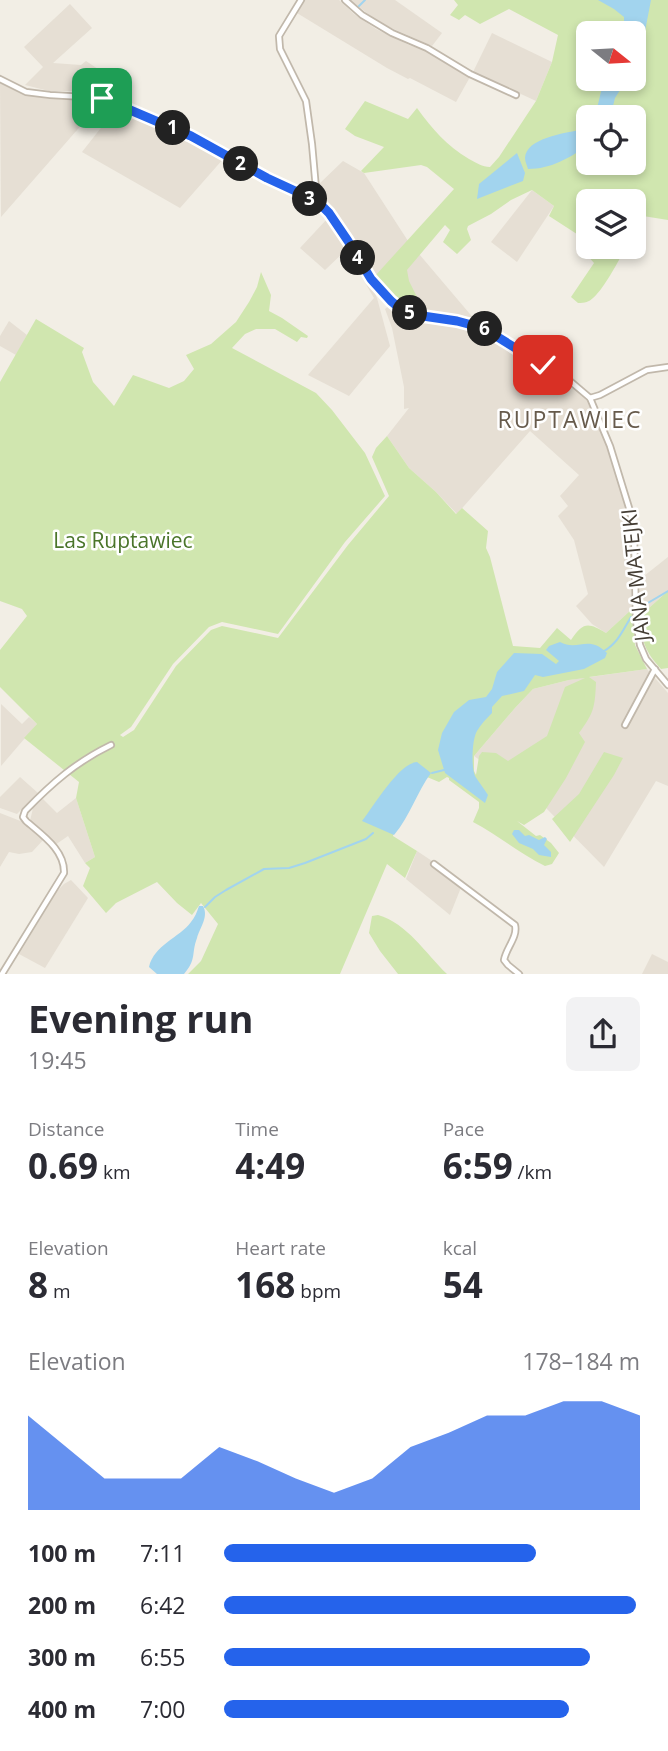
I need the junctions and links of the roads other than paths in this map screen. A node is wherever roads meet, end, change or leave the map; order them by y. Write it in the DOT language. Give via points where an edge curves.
graph roads {
  1 [pos="301,0"];
  2 [pos="345,0"];
  3 [pos="0,79"];
  4 [pos="516,95"];
  5 [pos="317,201"];
  6 [pos="668,367"];
  7 [pos="590,398"];
  8 [pos="655,669"];
  9 [pos="668,685"];
  10 [pos="625,725"];
  11 [pos="111,745"];
  12 [pos="434,864"];
  13 [pos="2,974"];
  14 [pos="519,974"];
  1 -- 5 [label="street" via="279,36 280,49 306,101"];
  2 -- 4 [label="street" via="392,33"];
  3 -- 5 [label="street" via="26,92 102,98 191,136"];
  5 -- 7 [label="street, JANA MATEJKI" via="371,279 403,311 483,328"];
  6 -- 7 [label="street" via="647,370"];
  7 -- 8 [label="street, JANA MATEJKI" via="626,495 634,532 638,640"];
  8 -- 9 [label="street, JANA MATEJKI"];
  8 -- 10 [label="street"];
  11 -- 13 [label="street" via="70,769 25,811 26,821 60,856 64,873"];
  12 -- 14 [label="street" via="515,925 504,960"];
}
